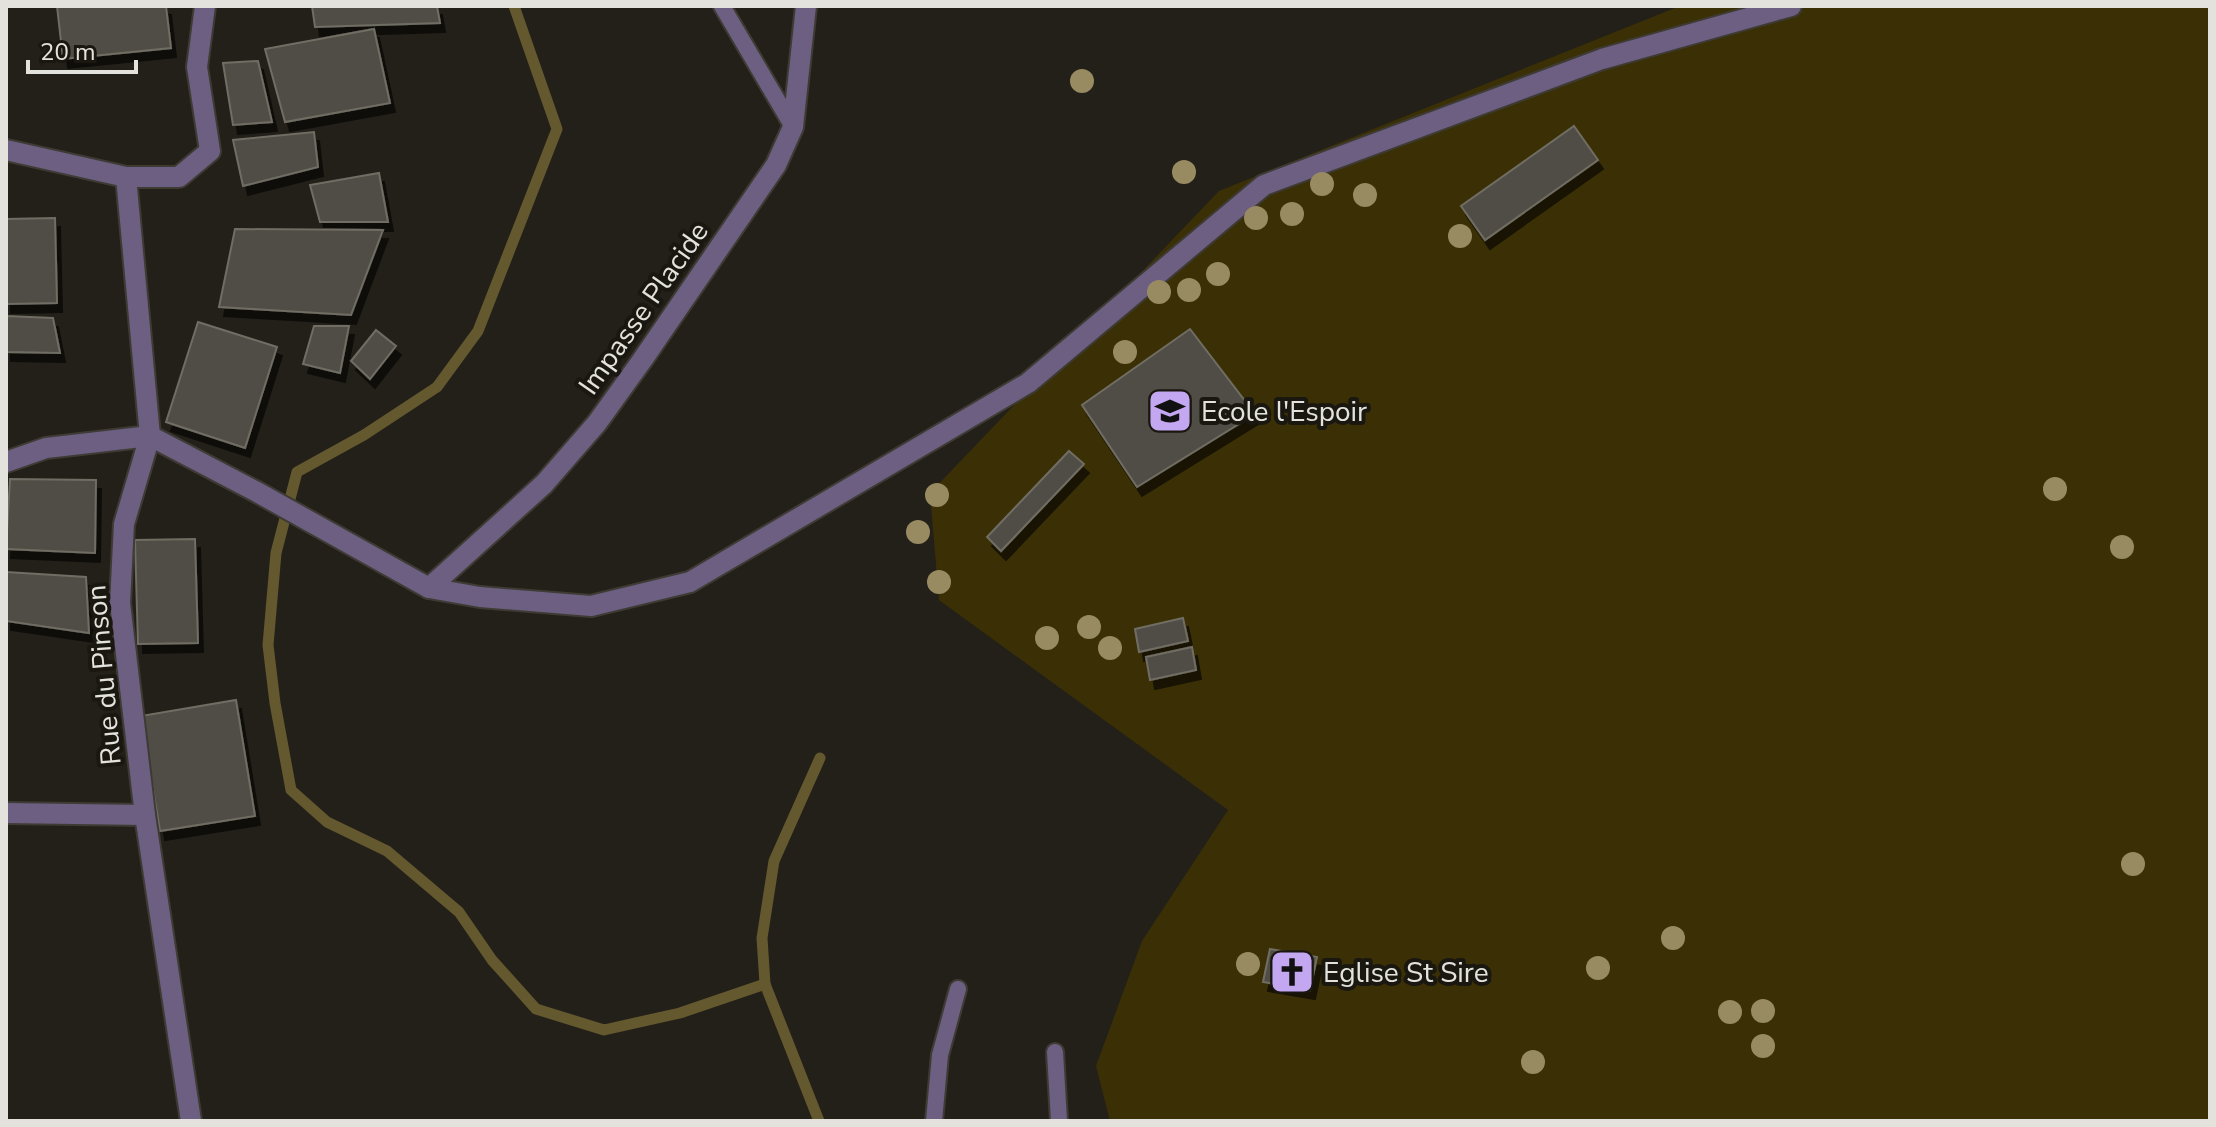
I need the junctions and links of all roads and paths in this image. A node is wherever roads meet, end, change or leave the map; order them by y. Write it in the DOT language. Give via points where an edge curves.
graph roads {
  1 [pos="205,6"];
  2 [pos="722,6"];
  3 [pos="806,6"];
  4 [pos="1791,6"];
  5 [pos="793,127"];
  6 [pos="6,150"];
  7 [pos="126,177"];
  8 [pos="150,436"];
  9 [pos="6,462"];
  10 [pos="429,588"];
  11 [pos="6,813"];
  12 [pos="145,815"];
  13 [pos="958,989"];
  14 [pos="1055,1052"];
  15 [pos="191,1121"];
  16 [pos="934,1121"];
  17 [pos="1059,1121"];
  1 -- 7 [label="street" via="197,67 210,151 179,177"];
  2 -- 5 [label="lane"];
  3 -- 5 [label="street, Impasse Placide"];
  4 -- 10 [label="street" via="1602,59 1264,185 1028,383 690,582 591,606"];
  5 -- 10 [label="street, Impasse Placide" via="776,165 597,423 544,484"];
  6 -- 7 [label="street"];
  7 -- 8 [label="street, Rue du Pinson"];
  8 -- 9 [label="street" via="46,448"];
  8 -- 10 [label="street"];
  8 -- 12 [label="street, Rue du Pinson" via="124,524 120,603"];
  11 -- 12 [label="street"];
  12 -- 15 [label="street, Rue du Pinson"];
  13 -- 16 [label="lane" via="940,1055"];
  14 -- 17 [label="lane"];
}
